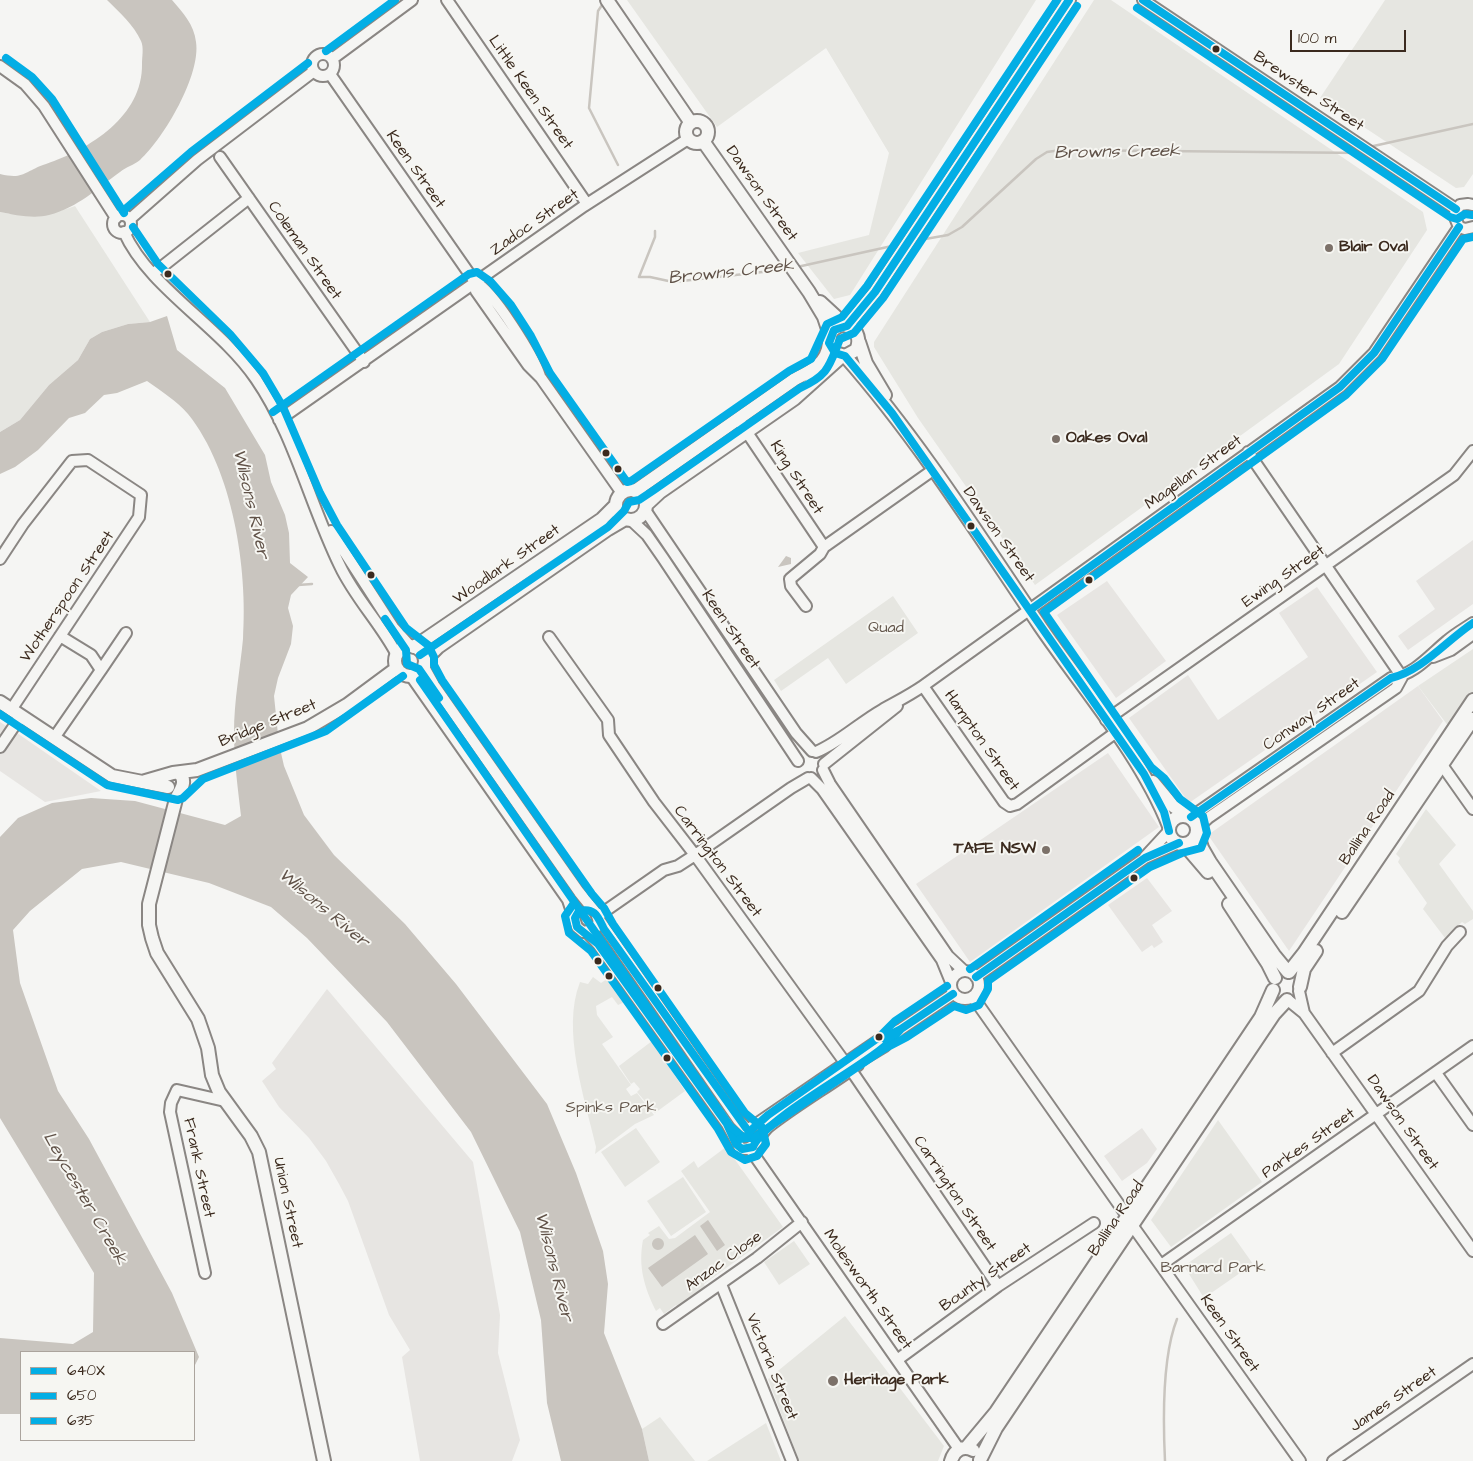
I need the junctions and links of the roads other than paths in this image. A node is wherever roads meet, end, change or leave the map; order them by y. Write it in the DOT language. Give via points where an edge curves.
graph roads {
  1 [pos="412,0"];
  2 [pos="447,0"];
  3 [pos="1069,0"];
  4 [pos="1143,0"];
  5 [pos="608,1"];
  6 [pos="332,59"];
  7 [pos="0,66"];
  8 [pos="314,70"];
  9 [pos="330,74"];
  10 [pos="691,123"];
  11 [pos="688,139"];
  12 [pos="703,141"];
  13 [pos="220,157"];
  14 [pos="249,198"];
  15 [pos="587,204"];
  16 [pos="1473,205"];
  17 [pos="1456,209"];
  18 [pos="116,218"];
  19 [pos="130,219"];
  20 [pos="1459,227"];
  21 [pos="1473,227"];
  22 [pos="124,232"];
  23 [pos="154,273"];
  24 [pos="475,282"];
  25 [pos="809,292"];
  26 [pos="875,292"];
  27 [pos="846,325"];
  28 [pos="829,339"];
  29 [pos="859,340"];
  30 [pos="844,356"];
  31 [pos="364,362"];
  32 [pos="892,413"];
  33 [pos="738,419"];
  34 [pos="279,420"];
  35 [pos="748,432"];
  36 [pos="1473,450"];
  37 [pos="1248,452"];
  38 [pos="933,470"];
  39 [pos="628,492"];
  40 [pos="616,505"];
  41 [pos="645,508"];
  42 [pos="319,514"];
  43 [pos="628,520"];
  44 [pos="822,551"];
  45 [pos="0,559"];
  46 [pos="1327,565"];
  47 [pos="806,606"];
  48 [pos="1030,610"];
  49 [pos="1473,623"];
  50 [pos="126,633"];
  51 [pos="1473,634"];
  52 [pos="60,636"];
  53 [pos="549,637"];
  54 [pos="413,647"];
  55 [pos="1428,660"];
  56 [pos="397,662"];
  57 [pos="424,664"];
  58 [pos="101,670"];
  59 [pos="410,676"];
  60 [pos="1402,677"];
  61 [pos="923,686"];
  62 [pos="903,700"];
  63 [pos="1473,700"];
  64 [pos="0,702"];
  65 [pos="16,713"];
  66 [pos="1473,719"];
  67 [pos="1106,720"];
  68 [pos="1115,734"];
  69 [pos="54,738"];
  70 [pos="0,747"];
  71 [pos="814,752"];
  72 [pos="798,762"];
  73 [pos="1442,766"];
  74 [pos="824,767"];
  75 [pos="1144,774"];
  76 [pos="810,778"];
  77 [pos="176,785"];
  78 [pos="1473,809"];
  79 [pos="1193,824"];
  80 [pos="1169,828"];
  81 [pos="1181,844"];
  82 [pos="695,855"];
  83 [pos="1144,858"];
  84 [pos="597,915"];
  85 [pos="575,918"];
  86 [pos="586,932"];
  87 [pos="1460,932"];
  88 [pos="964,971"];
  89 [pos="1288,972"];
  90 [pos="976,977"];
  91 [pos="951,982"];
  92 [pos="1274,984"];
  93 [pos="1300,989"];
  94 [pos="953,994"];
  95 [pos="973,997"];
  96 [pos="1288,1000"];
  97 [pos="1304,1013"];
  98 [pos="901,1029"];
  99 [pos="1473,1046"];
  100 [pos="1332,1053"];
  101 [pos="848,1067"];
  102 [pos="1436,1073"];
  103 [pos="226,1101"];
  104 [pos="1376,1115"];
  105 [pos="1473,1124"];
  106 [pos="748,1128"];
  107 [pos="735,1139"];
  108 [pos="756,1139"];
  109 [pos="750,1148"];
  110 [pos="1130,1221"];
  111 [pos="802,1222"];
  112 [pos="1094,1223"];
  113 [pos="1473,1251"];
  114 [pos="1161,1265"];
  115 [pos="205,1273"];
  116 [pos="721,1284"];
  117 [pos="998,1286"];
  118 [pos="663,1324"];
  119 [pos="897,1360"];
  120 [pos="1473,1364"];
  121 [pos="963,1448"];
  122 [pos="980,1460"];
  123 [pos="324,1461"];
  124 [pos="792,1461"];
  125 [pos="951,1461"];
  126 [pos="1300,1461"];
  127 [pos="1333,1461"];
  1 -- 6 [label="street"];
  2 -- 15 [label="street, Little Keen Street"];
  3 -- 26 [label="main road"];
  4 -- 17 [label="street, Brewster Street"];
  5 -- 10 [label="main road"];
  6 -- 8 [label="street" via="324,54 317,56 313,62"];
  6 -- 9 [label="street" via="334,66"];
  7 -- 18 [label="street" via="33,93"];
  8 -- 9 [label="street" via="320,76"];
  8 -- 19 [label="street" via="197,160"];
  9 -- 24 [label="street, Keen Street"];
  10 -- 11 [label="main road" via="686,131"];
  10 -- 12 [label="main road" via="705,126 707,132"];
  11 -- 12 [label="main road" via="694,143"];
  11 -- 15 [label="street, Zadoc Street"];
  12 -- 25 [label="main road, Dawson Street"];
  13 -- 14 [label="street, Coleman Street"];
  14 -- 23 [label="street"];
  14 -- 31 [label="street, Coleman Street"];
  15 -- 24 [label="street, Zadoc Street"];
  16 -- 17 [label="street" via="1465,204"];
  17 -- 20 [label="street" via="1454,219"];
  18 -- 19 [label="street" via="123,215"];
  18 -- 22 [label="street" via="115,228"];
  19 -- 22 [label="street" via="130,227"];
  20 -- 21 [label="street"];
  20 -- 37 [label="street, Magellan Street" via="1374,352 1356,372 1340,387"];
  22 -- 23 [label="street" via="134,251"];
  23 -- 34 [label="street" via="245,364 265,392"];
  24 -- 31 [label="street, Zadoc Street"];
  24 -- 39 [label="street, Keen Street" via="476,290 528,365"];
  25 -- 27 [label="main road, Dawson Street"];
  25 -- 28 [label="main road, Dawson Street" via="824,318"];
  26 -- 27 [label="main road"];
  26 -- 29 [label="main road" via="863,320"];
  27 -- 28 [label="main road" via="834,329"];
  27 -- 29 [label="main road" via="854,329"];
  28 -- 30 [label="main road" via="835,353"];
  28 -- 33 [label="main road" via="823,359 814,370 795,379"];
  29 -- 30 [label="main road" via="853,353"];
  29 -- 32 [label="main road, Dawson Street" via="866,363"];
  30 -- 32 [label="main road, Dawson Street"];
  30 -- 35 [label="main road" via="794,399"];
  31 -- 34 [label="street, Zadoc Street"];
  32 -- 38 [label="main road, Dawson Street"];
  33 -- 35 [label="street, King Street"];
  33 -- 39 [label="main road"];
  34 -- 42 [label="street"];
  35 -- 41 [label="main road" via="660,492"];
  35 -- 44 [label="street, King Street"];
  36 -- 46 [label="street, Ewing Street" via="1454,475"];
  37 -- 46 [label="street"];
  37 -- 48 [label="street, Magellan Street"];
  38 -- 44 [label="street"];
  38 -- 48 [label="main road, Dawson Street"];
  39 -- 40 [label="main road"];
  39 -- 41 [label="main road" via="643,496"];
  40 -- 43 [label="main road" via="618,514"];
  40 -- 54 [label="main road, Woodlark Street" via="602,519"];
  41 -- 43 [label="main road" via="640,517"];
  41 -- 71 [label="street, Keen Street" via="796,733"];
  42 -- 54 [label="street" via="393,627"];
  42 -- 56 [label="street" via="346,578"];
  43 -- 57 [label="main road, Woodlark Street" via="438,647"];
  43 -- 72 [label="street, Keen Street" via="648,535"];
  44 -- 47 [label="street" via="790,579 791,586"];
  45 -- 52 [label="street, Wotherspoon Street" via="72,461 88,460 132,487 142,498 140,517"];
  46 -- 60 [label="street"];
  46 -- 67 [label="street, Ewing Street"];
  48 -- 61 [label="street, Magellan Street"];
  48 -- 67 [label="main road, Dawson Street"];
  49 -- 55 [label="street, Conway Street" via="1447,641"];
  50 -- 58 [label="street"];
  51 -- 55 [label="street, Conway Street" via="1451,650"];
  52 -- 58 [label="street" via="91,655"];
  52 -- 65 [label="street, Wotherspoon Street"];
  53 -- 82 [label="street, Carrington Street" via="608,720 610,735 654,802"];
  54 -- 56 [label="main road" via="403,649"];
  54 -- 57 [label="main road" via="420,651"];
  55 -- 60 [label="street, Conway Street"];
  56 -- 59 [label="main road" via="403,674"];
  56 -- 77 [label="main road, Bridge Street" via="365,692 321,722 198,770"];
  57 -- 59 [label="main road" via="418,674"];
  57 -- 84 [label="street" via="434,685"];
  58 -- 69 [label="street"];
  59 -- 85 [label="street" via="568,900"];
  60 -- 79 [label="street, Conway Street" via="1391,678"];
  61 -- 62 [label="street, Magellan Street"];
  61 -- 68 [label="street, Hampton Street" via="1004,802 1010,806"];
  62 -- 71 [label="street, Magellan Street"];
  62 -- 74 [label="street, Magellan Street"];
  63 -- 89 [label="main road, Ballina Road" via="1312,942"];
  64 -- 65 [label="main road, Bridge Street"];
  65 -- 69 [label="main road, Bridge Street"];
  65 -- 70 [label="street, Wotherspoon Street"];
  66 -- 73 [label="main road, Ballina Road"];
  67 -- 68 [label="main road, Dawson Street"];
  68 -- 75 [label="main road, Dawson Street"];
  69 -- 77 [label="main road, Bridge Street" via="112,776"];
  71 -- 72 [label="street" via="805,753"];
  71 -- 74 [label="street" via="823,758"];
  72 -- 76 [label="street" via="799,770"];
  73 -- 78 [label="street"];
  73 -- 93 [label="main road, Ballina Road" via="1308,962"];
  74 -- 76 [label="street" via="819,775"];
  74 -- 88 [label="street" via="948,956"];
  75 -- 79 [label="main road, Dawson Street"];
  75 -- 80 [label="main road, Dawson Street"];
  76 -- 82 [label="street"];
  76 -- 91 [label="street" via="822,789 942,960"];
  77 -- 103 [label="main road, Union Street" via="149,904 149,925 157,953 198,1020 215,1083"];
  79 -- 80 [label="main road" via="1179,816"];
  79 -- 81 [label="main road" via="1193,840"];
  79 -- 89 [label="main road, Dawson Street" via="1210,862"];
  80 -- 81 [label="main road" via="1172,838"];
  80 -- 83 [label="street"];
  81 -- 83 [label="street"];
  81 -- 92 [label="main road" via="1203,865 1262,955"];
  82 -- 84 [label="street" via="664,870"];
  82 -- 101 [label="street, Carrington Street"];
  83 -- 90 [label="street"];
  84 -- 85 [label="street" via="583,909"];
  84 -- 86 [label="street" via="596,928"];
  84 -- 106 [label="street" via="732,1112"];
  85 -- 86 [label="street" via="576,927"];
  86 -- 107 [label="street" via="603,950"];
  87 -- 100 [label="street" via="1447,946 1419,991"];
  88 -- 90 [label="street"];
  88 -- 91 [label="street" via="956,974"];
  89 -- 92 [label="main road" via="1280,973"];
  89 -- 93 [label="main road" via="1298,979"];
  90 -- 95 [label="street" via="979,990"];
  91 -- 94 [label="street"];
  92 -- 96 [label="main road" via="1277,996"];
  92 -- 110 [label="main road, Ballina Road" via="1261,1017"];
  93 -- 96 [label="main road" via="1295,997"];
  93 -- 97 [label="street, Dawson Street"];
  94 -- 95 [label="street" via="965,1000"];
  94 -- 98 [label="street"];
  95 -- 110 [label="street, Keen Street"];
  96 -- 97 [label="street, Dawson Street"];
  96 -- 110 [label="main road, Ballina Road" via="1274,1014"];
  97 -- 100 [label="street, Dawson Street"];
  98 -- 101 [label="street" via="879,1040"];
  98 -- 101 [label="street" via="885,1046"];
  99 -- 102 [label="street, Parkes Street"];
  100 -- 104 [label="street, Dawson Street"];
  101 -- 106 [label="street"];
  101 -- 108 [label="street"];
  101 -- 117 [label="street, Carrington Street"];
  102 -- 104 [label="street, Parkes Street"];
  102 -- 105 [label="street"];
  103 -- 115 [label="street, Frank Street" via="177,1090 170,1103"];
  103 -- 123 [label="main road, Union Street" via="255,1143 263,1165"];
  104 -- 113 [label="street, Dawson Street"];
  104 -- 114 [label="street, Parkes Street"];
  106 -- 107 [label="street" via="737,1132"];
  106 -- 108 [label="street"];
  107 -- 109 [label="street" via="740,1148"];
  108 -- 109 [label="street"];
  109 -- 111 [label="street, Molesworth Street"];
  110 -- 114 [label="street, Keen Street"];
  110 -- 121 [label="main road, Ballina Road" via="996,1412"];
  110 -- 122 [label="main road, Ballina Road" via="996,1428"];
  111 -- 116 [label="street, Anzac Close"];
  111 -- 119 [label="street, Molesworth Street"];
  112 -- 117 [label="street, Bounty Street"];
  114 -- 126 [label="street, Keen Street"];
  116 -- 118 [label="street, Anzac Close"];
  116 -- 124 [label="street, Victoria Street"];
  117 -- 119 [label="street, Bounty Street"];
  119 -- 121 [label="street, Molesworth Street"];
  120 -- 127 [label="street, James Street"];
  121 -- 122 [label="main road" via="974,1450"];
  121 -- 125 [label="main road, Ballina Road" via="953,1454"];
}
